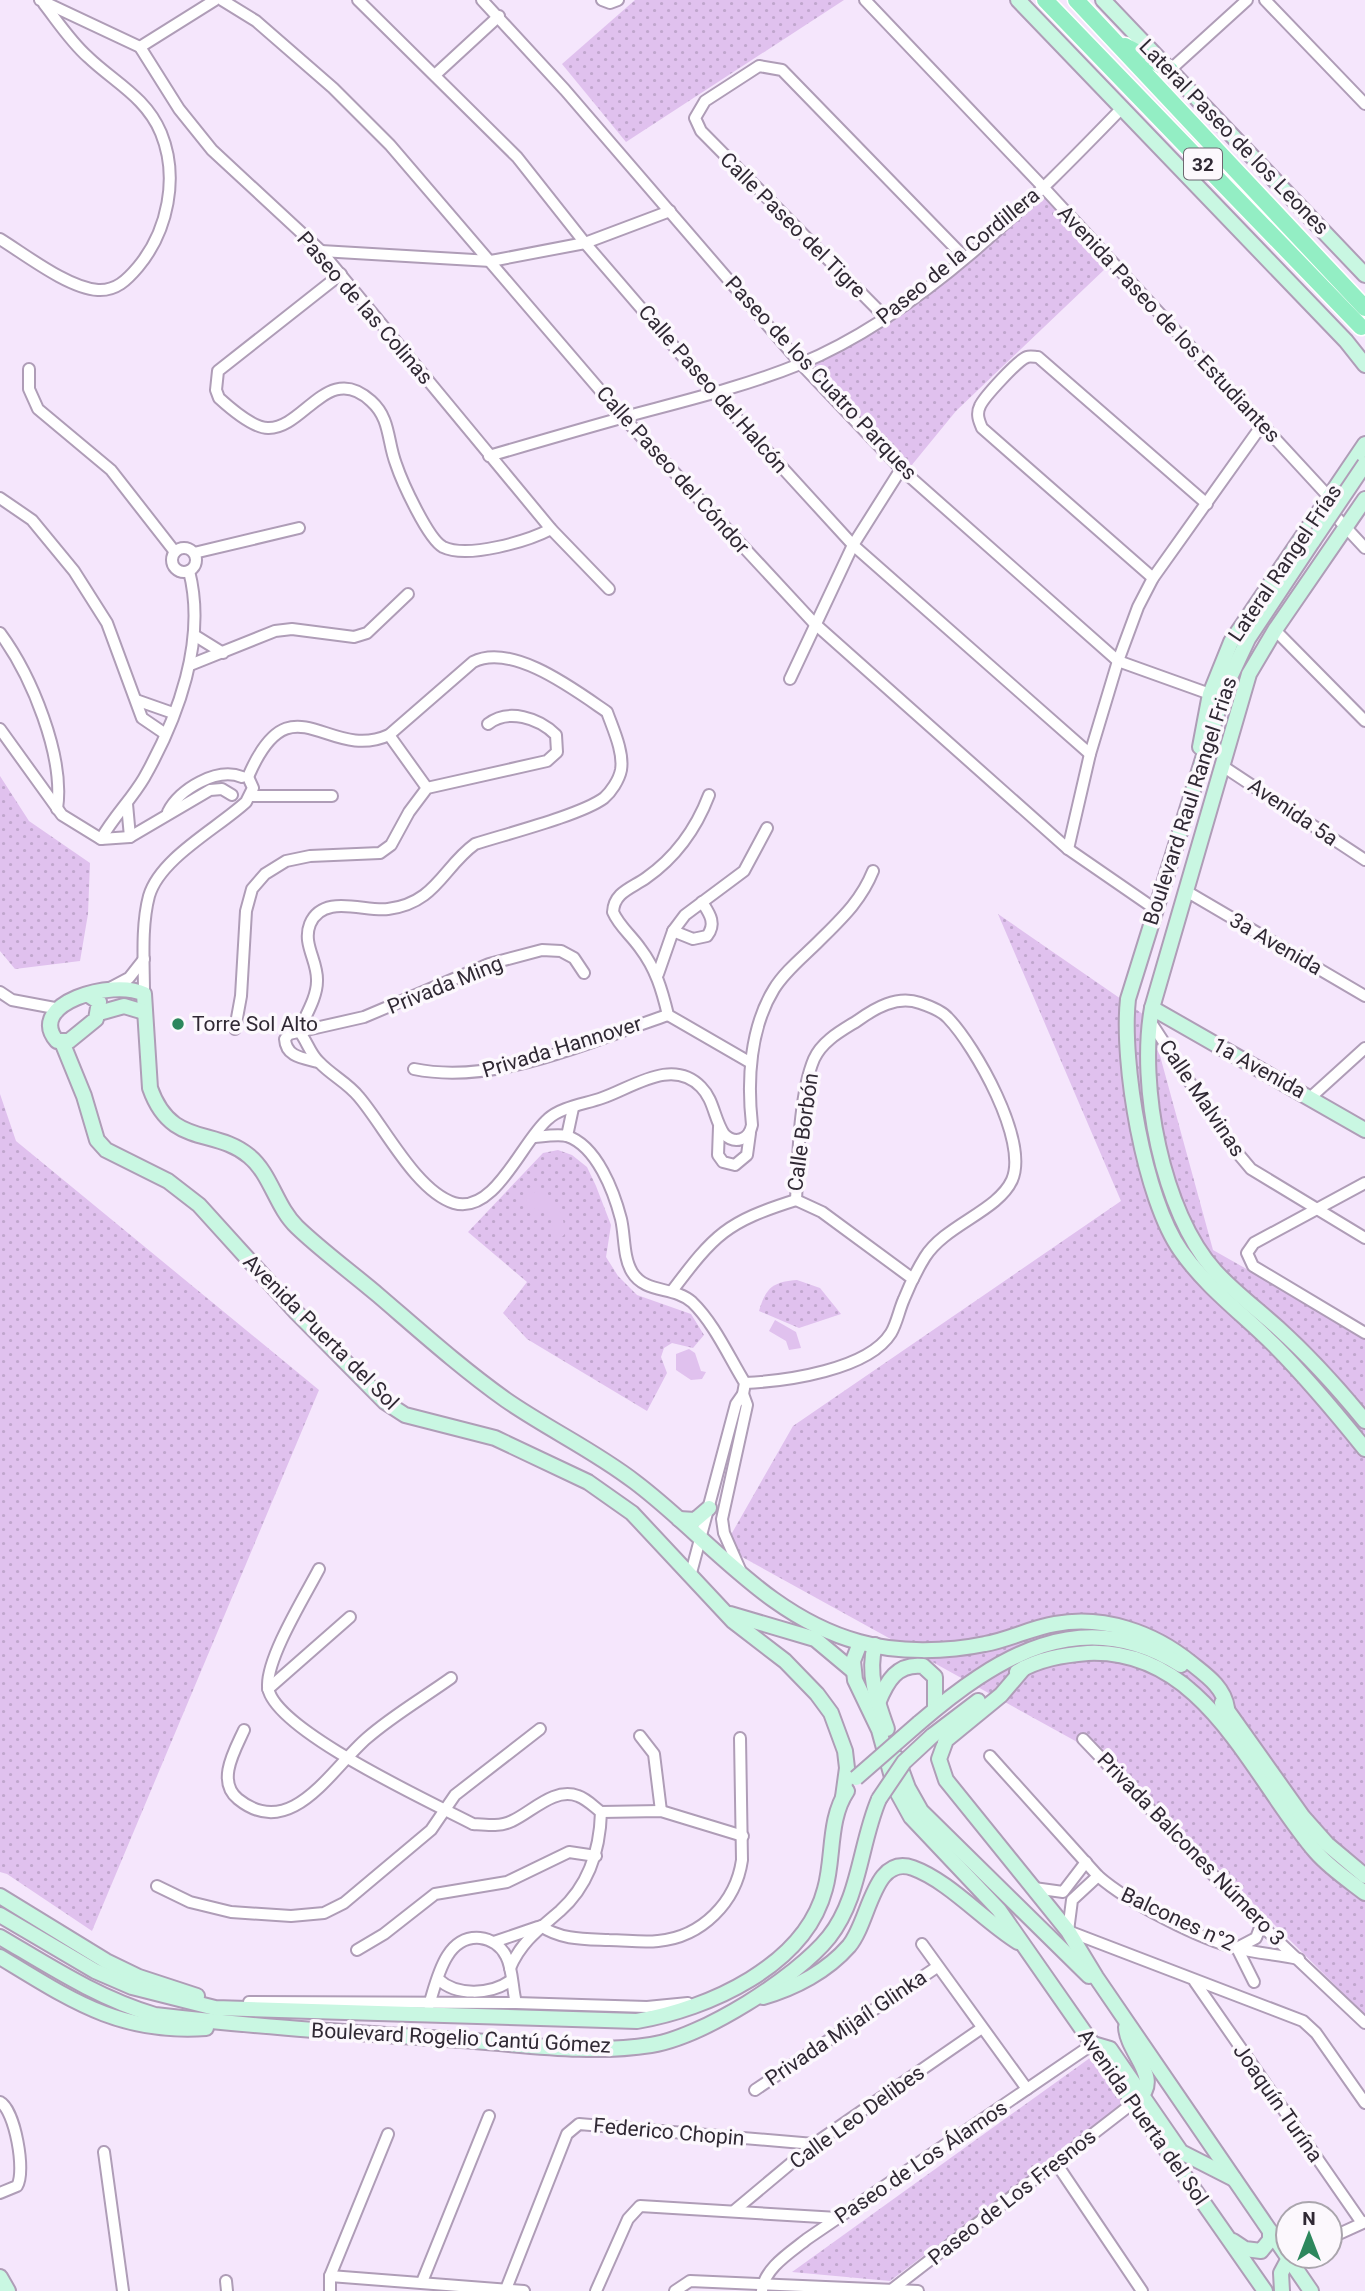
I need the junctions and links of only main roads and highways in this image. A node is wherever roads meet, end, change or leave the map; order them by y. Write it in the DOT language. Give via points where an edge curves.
graph roads {
  1 [pos="1018,0"];
  2 [pos="1045,0"];
  3 [pos="1076,0"];
  4 [pos="1103,0"];
  5 [pos="1113,40"];
  6 [pos="1170,70"];
  7 [pos="1365,275"];
  8 [pos="1365,308"];
  9 [pos="1361,327"];
  10 [pos="1346,341"];
  11 [pos="1365,356"];
  12 [pos="1365,365"];
  13 [pos="1365,444"];
  14 [pos="1365,464"];
  15 [pos="1347,470"];
  16 [pos="1365,489"];
  17 [pos="1329,497"];
  18 [pos="1365,499"];
  19 [pos="1342,523"];
  20 [pos="1198,768"];
  21 [pos="87,994"];
  22 [pos="144,1012"];
  23 [pos="99,1013"];
  24 [pos="1151,1014"];
  25 [pos="62,1042"];
  26 [pos="1365,1130"];
  27 [pos="1365,1422"];
  28 [pos="1365,1449"];
  29 [pos="603,1461"];
  30 [pos="588,1482"];
  31 [pos="709,1508"];
  32 [pos="679,1519"];
  33 [pos="777,1604"];
  34 [pos="726,1612"];
  35 [pos="754,1622"];
  36 [pos="868,1644"];
  37 [pos="1024,1668"];
  38 [pos="852,1670"];
  39 [pos="878,1703"];
  40 [pos="1227,1707"];
  41 [pos="935,1709"];
  42 [pos="843,1797"];
  43 [pos="1365,1876"];
  44 [pos="1365,1893"];
  45 [pos="0,1896"];
  46 [pos="0,1915"];
  47 [pos="0,1937"];
  48 [pos="1021,1943"];
  49 [pos="0,1957"];
  50 [pos="1096,1978"];
  51 [pos="751,2000"];
  52 [pos="215,2008"];
  53 [pos="224,2021"];
  54 [pos="1126,2022"];
  55 [pos="1138,2099"];
  56 [pos="1207,2166"];
  57 [pos="1235,2180"];
  58 [pos="1192,2187"];
  59 [pos="1270,2231"];
  60 [pos="1226,2236"];
  61 [pos="1274,2236"];
  62 [pos="1283,2270"];
  63 [pos="1299,2270"];
  64 [pos="0,2277"];
  65 [pos="8,2291"];
  66 [pos="1265,2291"];
  67 [pos="1282,2291"];
  68 [pos="1311,2291"];
  1 -- 10 [label="main road"];
  2 -- 9 [label="main road, 32"];
  3 -- 5 [label="main road, 32"];
  4 -- 6 [label="main road, Lateral Paseo de los Leones"];
  5 -- 6 [label="main road"];
  5 -- 8 [label="main road, 32"];
  6 -- 7 [label="main road, Lateral Paseo de los Leones"];
  10 -- 11 [label="main road"];
  10 -- 12 [label="main road"];
  13 -- 15 [label="main road, Lateral Rangel Frías"];
  14 -- 20 [label="main road, Boulevard Raul Rangel Frias, bridge" via="1237,659"];
  15 -- 16 [label="main road" via="1352,488"];
  15 -- 17 [label="main road, Lateral Rangel Frías"];
  17 -- 19 [label="main road"];
  17 -- 20 [label="main road, Lateral Rangel Frías" via="1231,642 1210,694"];
  18 -- 19 [label="main road"];
  19 -- 24 [label="main road" via="1249,674"];
  20 -- 28 [label="main road, Boulevard Raul Rangel Frias" via="1128,999 1126,1033 1139,1128 1160,1212 1180,1249 1203,1278 1315,1387"];
  21 -- 22 [label="main road" via="112,987 144,994"];
  21 -- 23 [label="main road" via="99,1002"];
  21 -- 25 [label="main road, Avenida Puerta del Sol" via="60,1009 52,1030 54,1038"];
  22 -- 23 [label="main road" via="124,1006"];
  22 -- 29 [label="main road" via="150,1088 172,1120 198,1137 230,1145 249,1156 296,1226 471,1374"];
  23 -- 25 [label="main road" via="76,1037"];
  24 -- 26 [label="main road, 1a Avenida"];
  24 -- 27 [label="main road" via="1149,1075 1154,1115 1174,1199 1198,1248 1214,1270 1327,1375"];
  25 -- 30 [label="main road, Avenida Puerta del Sol" via="97,1140 106,1150 169,1181 199,1205 385,1402 405,1415 495,1438"];
  29 -- 30 [label="main road"];
  29 -- 32 [label="main road"];
  30 -- 34 [label="main road, Avenida Puerta del Sol" via="632,1513"];
  31 -- 32 [label="main road" via="695,1520"];
  32 -- 33 [label="main road"];
  33 -- 35 [label="main road" via="770,1615"];
  33 -- 36 [label="main road" via="835,1634"];
  34 -- 35 [label="main road"];
  34 -- 42 [label="main road, Avenida Puerta del Sol" via="785,1661 831,1713 845,1751"];
  35 -- 38 [label="main road" via="814,1639"];
  36 -- 38 [label="main road"];
  36 -- 39 [label="main road"];
  36 -- 40 [label="main road" via="959,1647 1056,1624 1121,1626 1178,1652 1218,1686"];
  37 -- 44 [label="main road, Boulevard Rogelio Cantú Gómez" via="1050,1658 1099,1653 1129,1657 1171,1676 1218,1717 1317,1853"];
  37 -- 50 [label="main road, Avenida Puerta del Sol" via="1001,1695 946,1740 939,1759 946,1780 1068,1931"];
  37 -- 51 [label="main road, Boulevard Rogelio Cantú Gómez, bridge" via="904,1762 878,1799 838,1924 814,1954"];
  38 -- 48 [label="main road, Avenida Puerta del Sol" via="879,1730 895,1787 911,1817 999,1910"];
  39 -- 41 [label="main road" via="885,1685 898,1671 923,1666 935,1677"];
  39 -- 50 [label="main road" via="908,1788 921,1811 1088,1976"];
  40 -- 41 [label="main road, Boulevard Rogelio Cantú Gómez" via="1180,1664 1158,1652 1102,1638 1072,1638 1021,1652"];
  40 -- 43 [label="main road, Boulevard Rogelio Cantú Gómez" via="1303,1817"];
  41 -- 42 [label="main road, Boulevard Rogelio Cantú Gómez, bridge" via="856,1778"];
  42 -- 52 [label="main road, Boulevard Rogelio Cantú Gómez" via="826,1887 810,1926 763,1969 705,2002 637,2021"];
  45 -- 52 [label="main road" via="106,1961 207,1999"];
  46 -- 52 [label="main road, Boulevard Rogelio Cantú Gómez" via="95,1971 132,1987"];
  47 -- 53 [label="main road, Boulevard Rogelio Cantú Gómez" via="118,2004 155,2015"];
  48 -- 51 [label="main road" via="930,1876 898,1866 877,1882 863,1925 848,1946 819,1972 786,1990"];
  48 -- 55 [label="main road, Avenida Puerta del Sol" via="1093,2044 1110,2049"];
  49 -- 53 [label="main road" via="74,2000 137,2025 191,2029"];
  50 -- 54 [label="main road, Avenida Puerta del Sol"];
  51 -- 53 [label="main road, Boulevard Rogelio Cantú Gómez" via="687,2035 612,2049"];
  54 -- 55 [label="main road" via="1132,2051 1149,2084"];
  54 -- 57 [label="main road, Avenida Puerta del Sol"];
  55 -- 56 [label="main road" via="1175,2145"];
  55 -- 58 [label="main road, Avenida Puerta del Sol"];
  56 -- 57 [label="main road"];
  56 -- 58 [label="main road" via="1196,2172"];
  57 -- 59 [label="main road, Avenida Puerta del Sol"];
  58 -- 60 [label="main road, Avenida Puerta del Sol"];
  59 -- 60 [label="main road" via="1270,2240 1261,2251 1245,2249"];
  59 -- 61 [label="main road, Avenida Puerta del Sol"];
  60 -- 66 [label="main road, Avenida Puerta del Sol"];
  62 -- 67 [label="main road"];
  63 -- 68 [label="main road, Avenida Puerta del Sol"];
  64 -- 65 [label="main road"];
}
